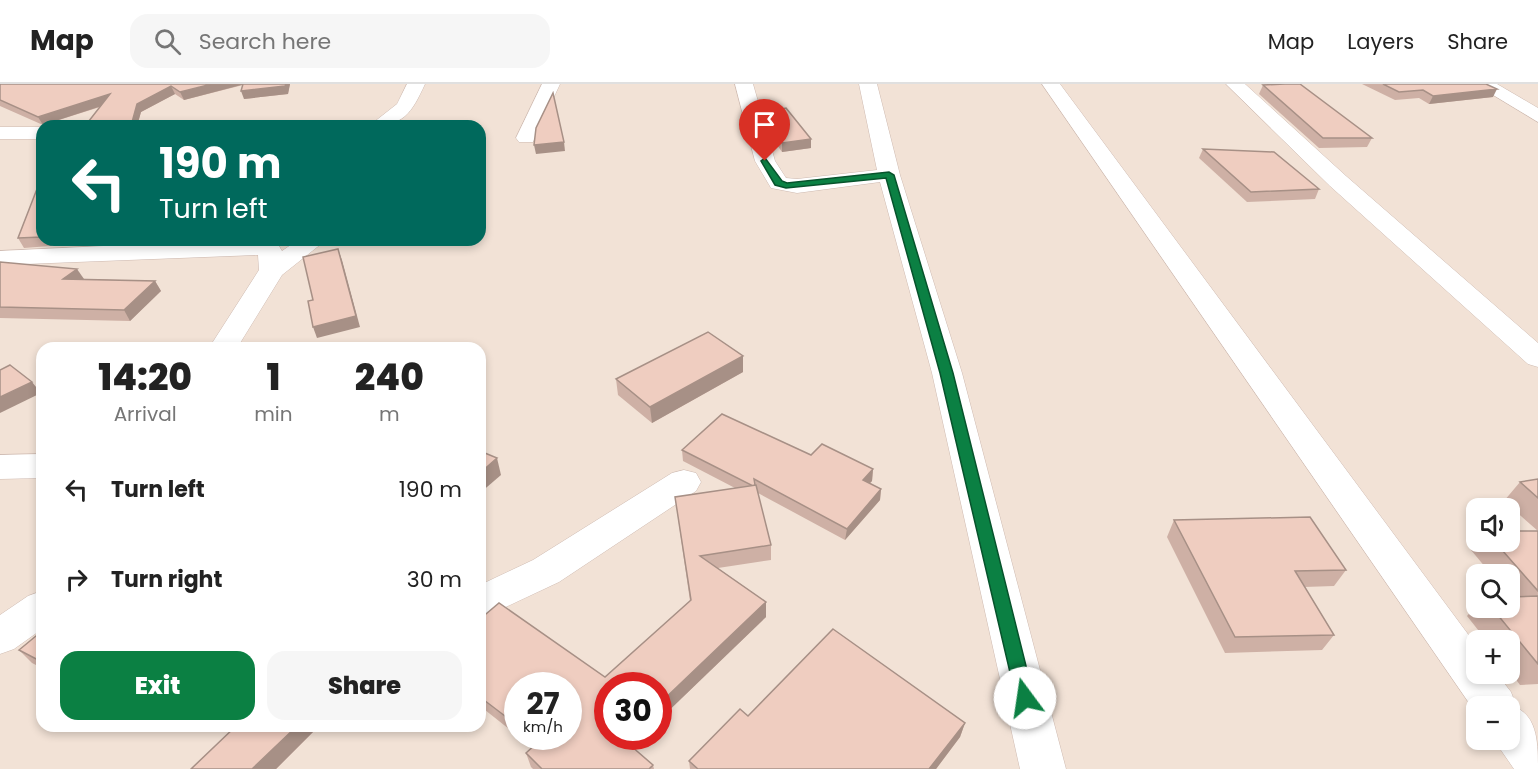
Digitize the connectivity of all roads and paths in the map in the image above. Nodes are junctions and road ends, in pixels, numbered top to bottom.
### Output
1 (416, 84) edge
2 (551, 84) edge
3 (744, 84) edge
4 (868, 84) edge
5 (1051, 84) edge
6 (1235, 84) edge
7 (1484, 84) edge
8 (1538, 116) edge
9 (388, 120) edge
10 (0, 133) edge
11 (36, 133) edge
12 (526, 138) dead end
13 (889, 175) junction
14 (306, 246) edge
15 (0, 258) edge
16 (272, 270) junction
17 (227, 342) edge
18 (1538, 358) edge
19 (36, 466) edge
20 (0, 467) edge
21 (684, 482) dead end
22 (486, 600) edge
23 (36, 611) edge
24 (0, 637) edge
25 (1489, 696) edge
26 (1520, 741) edge
27 (1538, 766) edge
28 (1043, 769) edge

1 - 9 street
2 - 12 street
3 - 13 street
4 - 13 street
5 - 25 street
6 - 18 street
7 - 8 street
10 - 11 street
13 - 28 street
14 - 16 street
15 - 16 street
16 - 17 street
19 - 20 street
21 - 22 street
23 - 24 street
26 - 27 street

